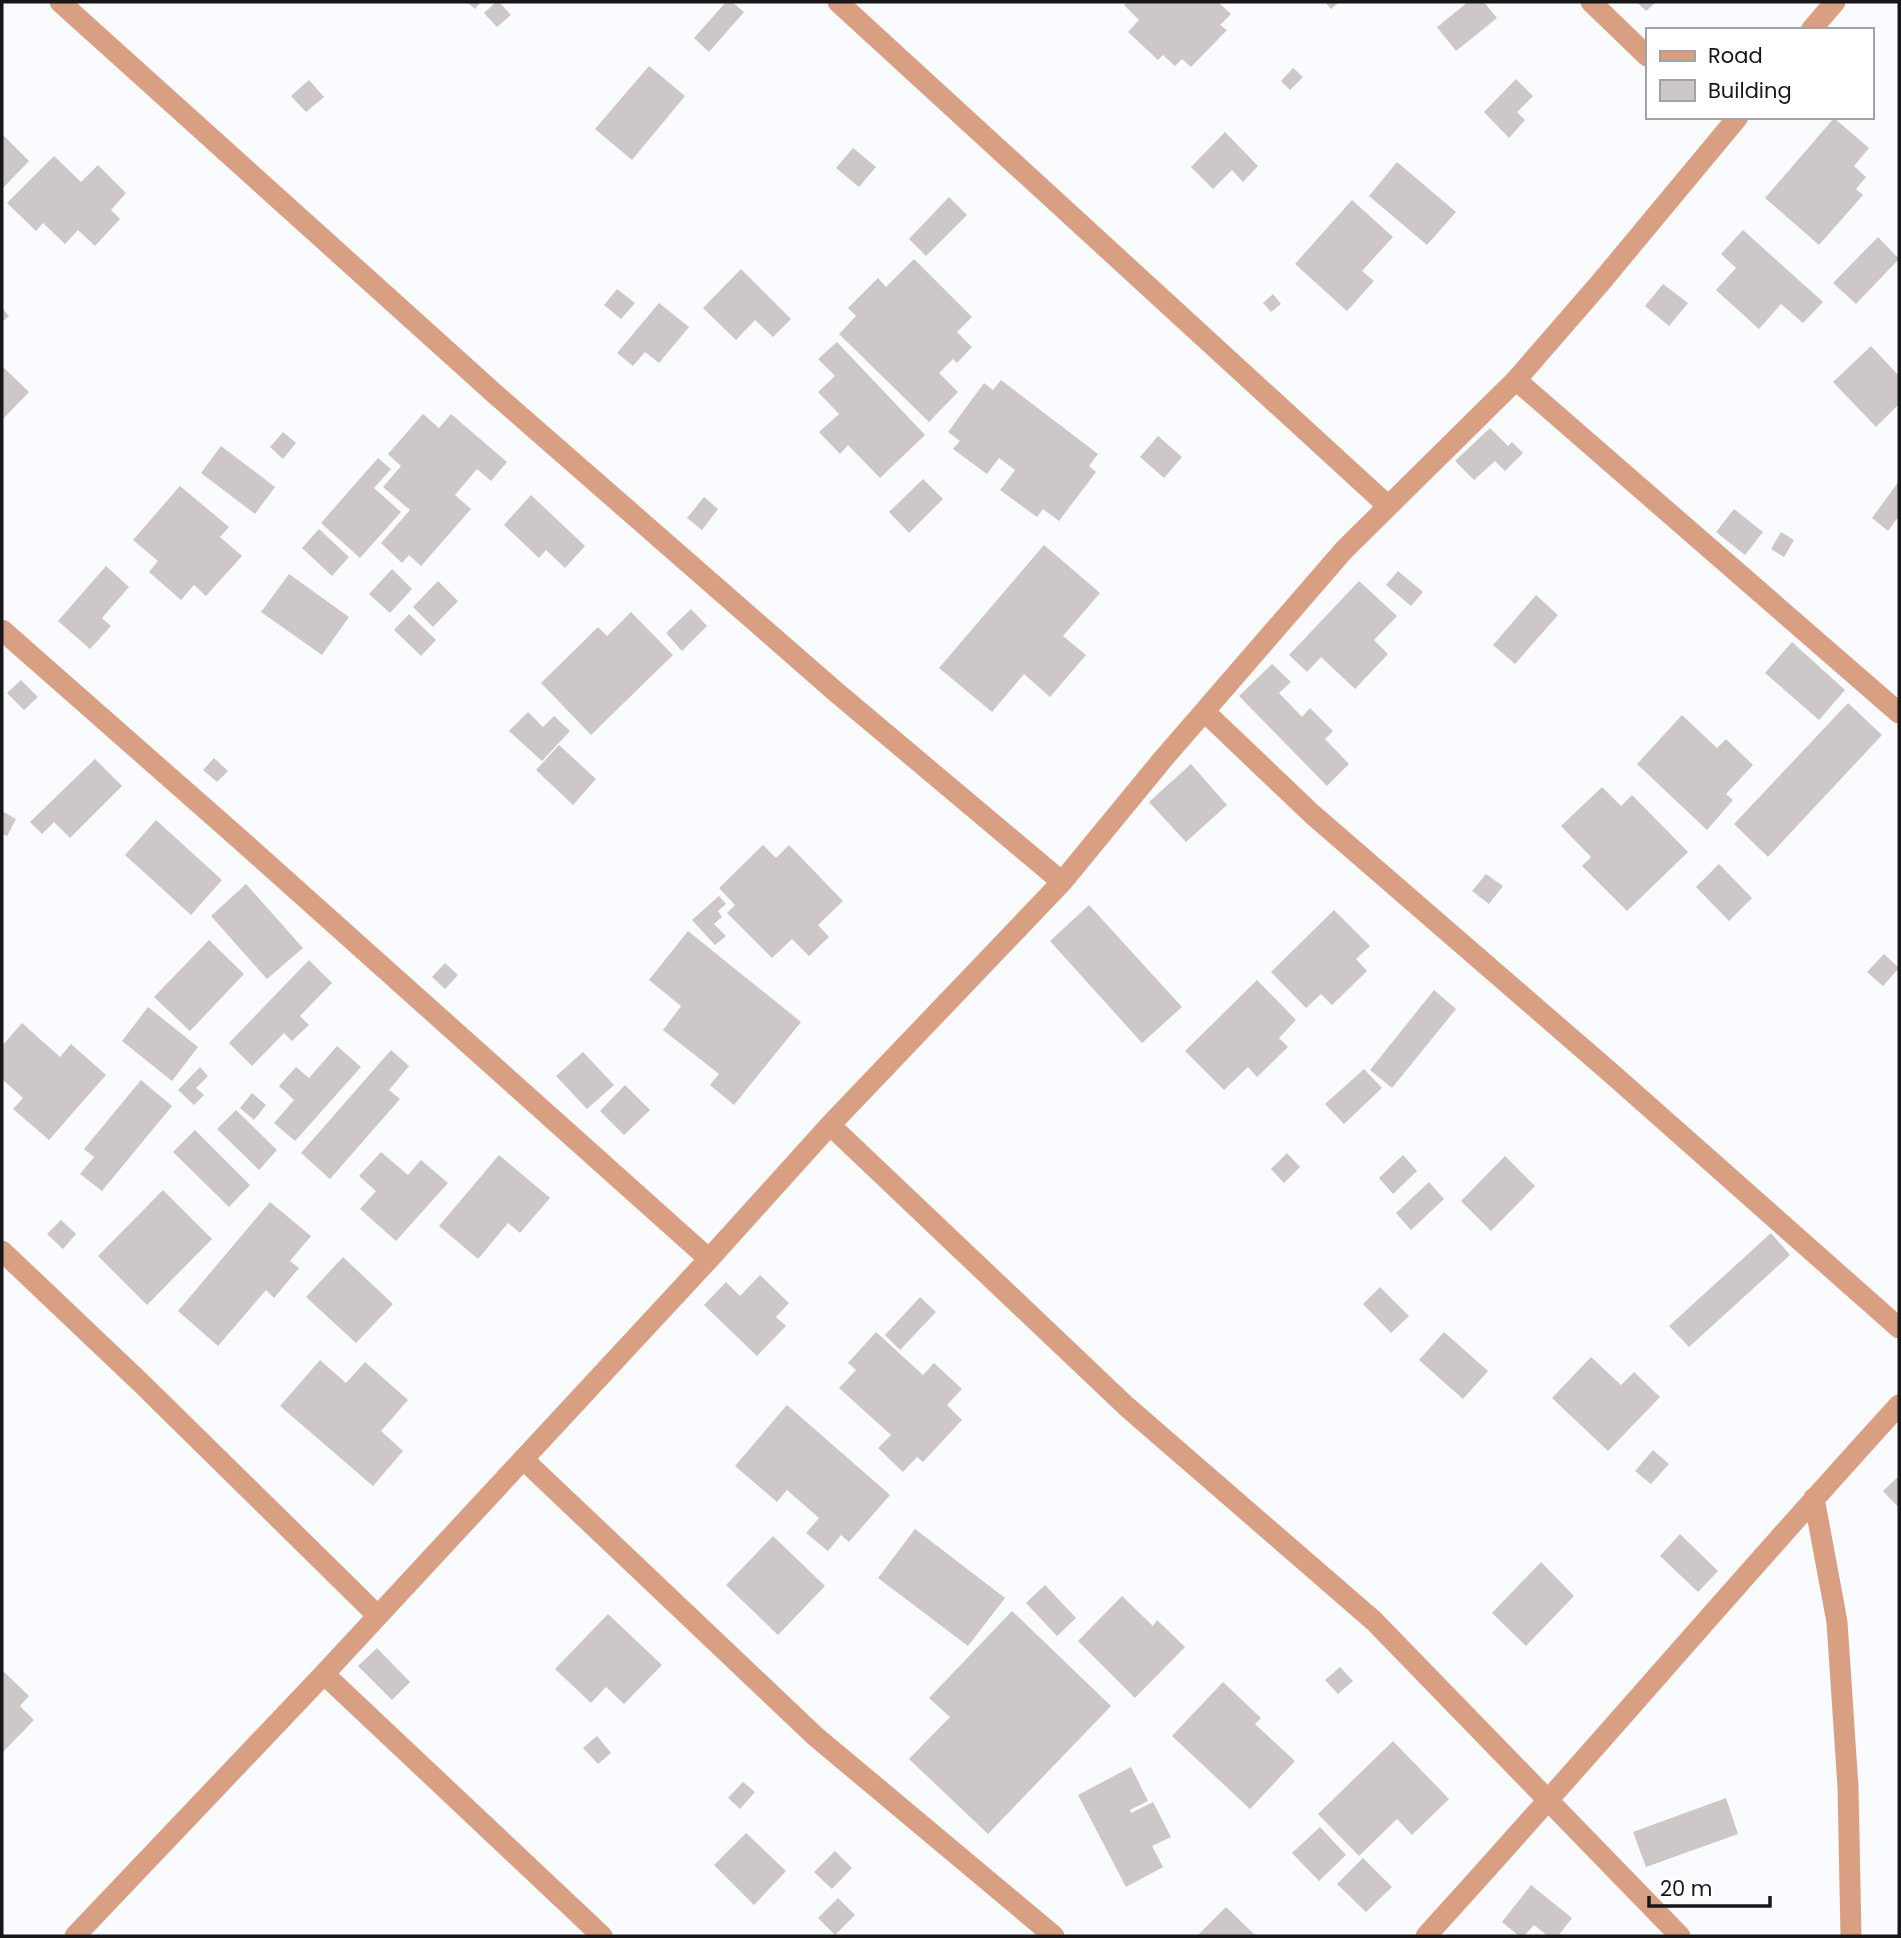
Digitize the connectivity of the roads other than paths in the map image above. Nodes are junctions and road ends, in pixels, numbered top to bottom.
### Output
1 (60, 2) edge
2 (838, 2) edge
3 (1591, 2) edge
4 (1835, 2) edge
5 (1813, 28) edge
6 (1646, 55) edge
7 (1725, 122) edge
8 (1516, 380) junction
9 (1387, 505) junction
10 (2, 630) edge
11 (1205, 712) junction
12 (1899, 713) edge
13 (1062, 882) junction
14 (830, 1125) junction
15 (2, 1251) edge
16 (709, 1259) junction
17 (1899, 1328) edge
18 (1899, 1405) edge
19 (523, 1459) junction
20 (1814, 1498) junction
21 (377, 1615) junction
22 (324, 1674) junction
23 (1549, 1802) junction
24 (75, 1936) edge
25 (602, 1936) edge
26 (1054, 1936) edge
27 (1426, 1936) edge
28 (1680, 1936) edge
29 (1850, 1936) edge

1 - 13 street
2 - 9 street
3 - 6 street
4 - 5 street
7 - 8 street
8 - 9 street
8 - 12 street
9 - 11 street
10 - 16 street
11 - 13 street
11 - 17 street
13 - 14 street
14 - 16 street
14 - 23 street
15 - 21 street
16 - 19 street
18 - 20 street
19 - 21 street
19 - 26 street
20 - 23 street
20 - 29 street
21 - 22 street
22 - 24 street
22 - 25 street
23 - 27 street
23 - 28 street

